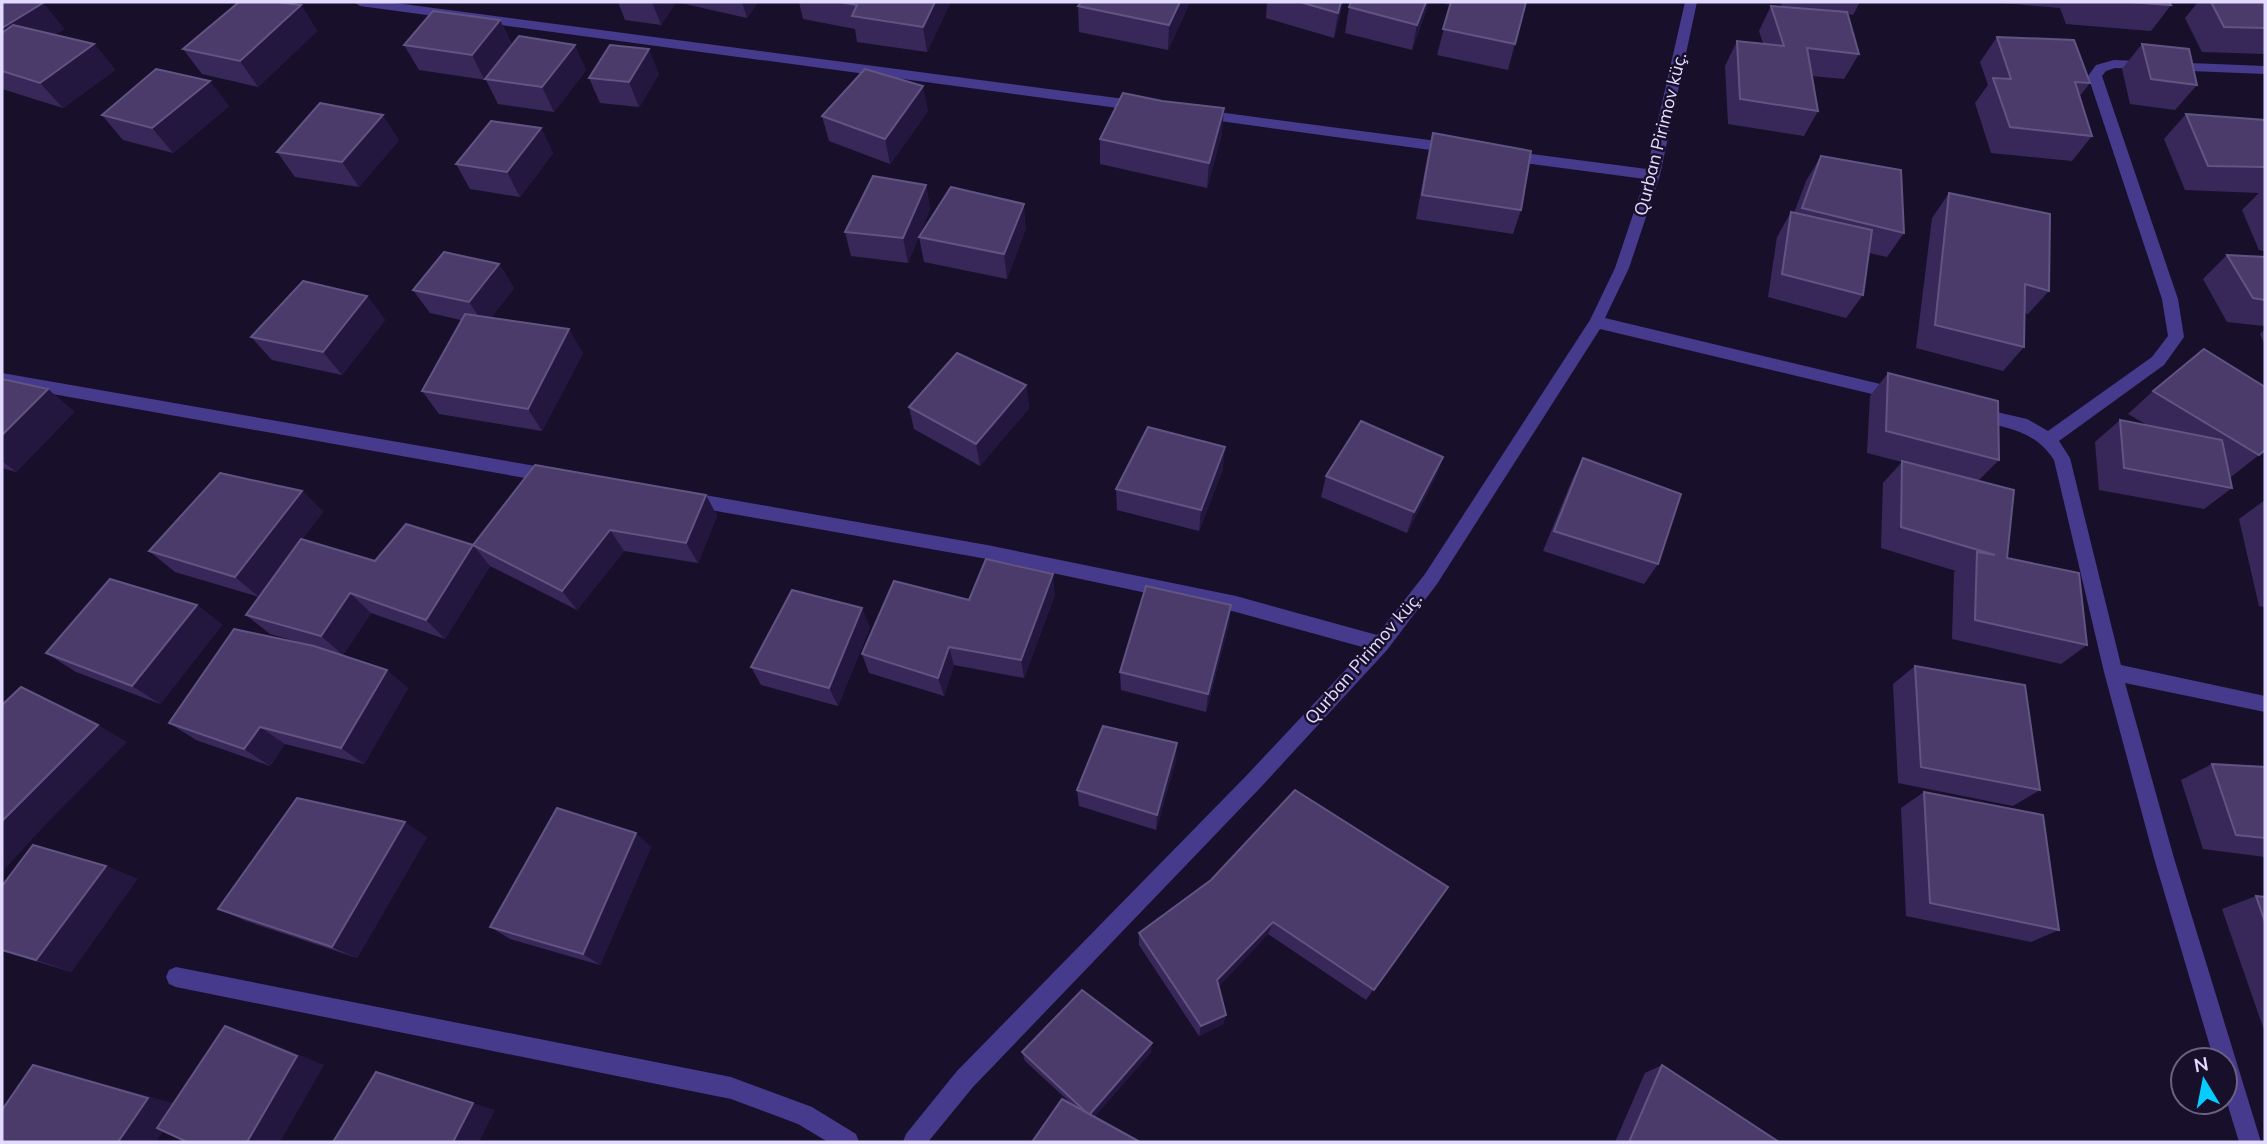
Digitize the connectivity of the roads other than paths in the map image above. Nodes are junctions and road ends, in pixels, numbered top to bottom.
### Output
1 (360, 2) edge
2 (1691, 2) edge
3 (2265, 69) edge
4 (1158, 109) edge
5 (1185, 112) edge
6 (1461, 149) edge
7 (1488, 153) edge
8 (1653, 175) junction
9 (1596, 322) junction
10 (2, 379) edge
11 (1915, 398) edge
12 (1955, 408) edge
13 (2049, 439) junction
14 (577, 480) edge
15 (672, 497) edge
16 (1381, 644) junction
17 (2113, 671) junction
18 (2265, 704) edge
19 (176, 977) dead end
20 (848, 1142) edge
21 (914, 1142) edge
22 (2250, 1142) edge

1 - 4 street
2 - 8 street, Qurban Pirimov küç.
3 - 13 street
5 - 6 street
7 - 8 street
8 - 9 street, Qurban Pirimov küç.
9 - 11 street
9 - 16 street, Qurban Pirimov küç.
10 - 14 street
12 - 13 street
13 - 17 street
15 - 16 street
16 - 21 street, Qurban Pirimov küç.
17 - 18 street
17 - 22 street
19 - 20 street

